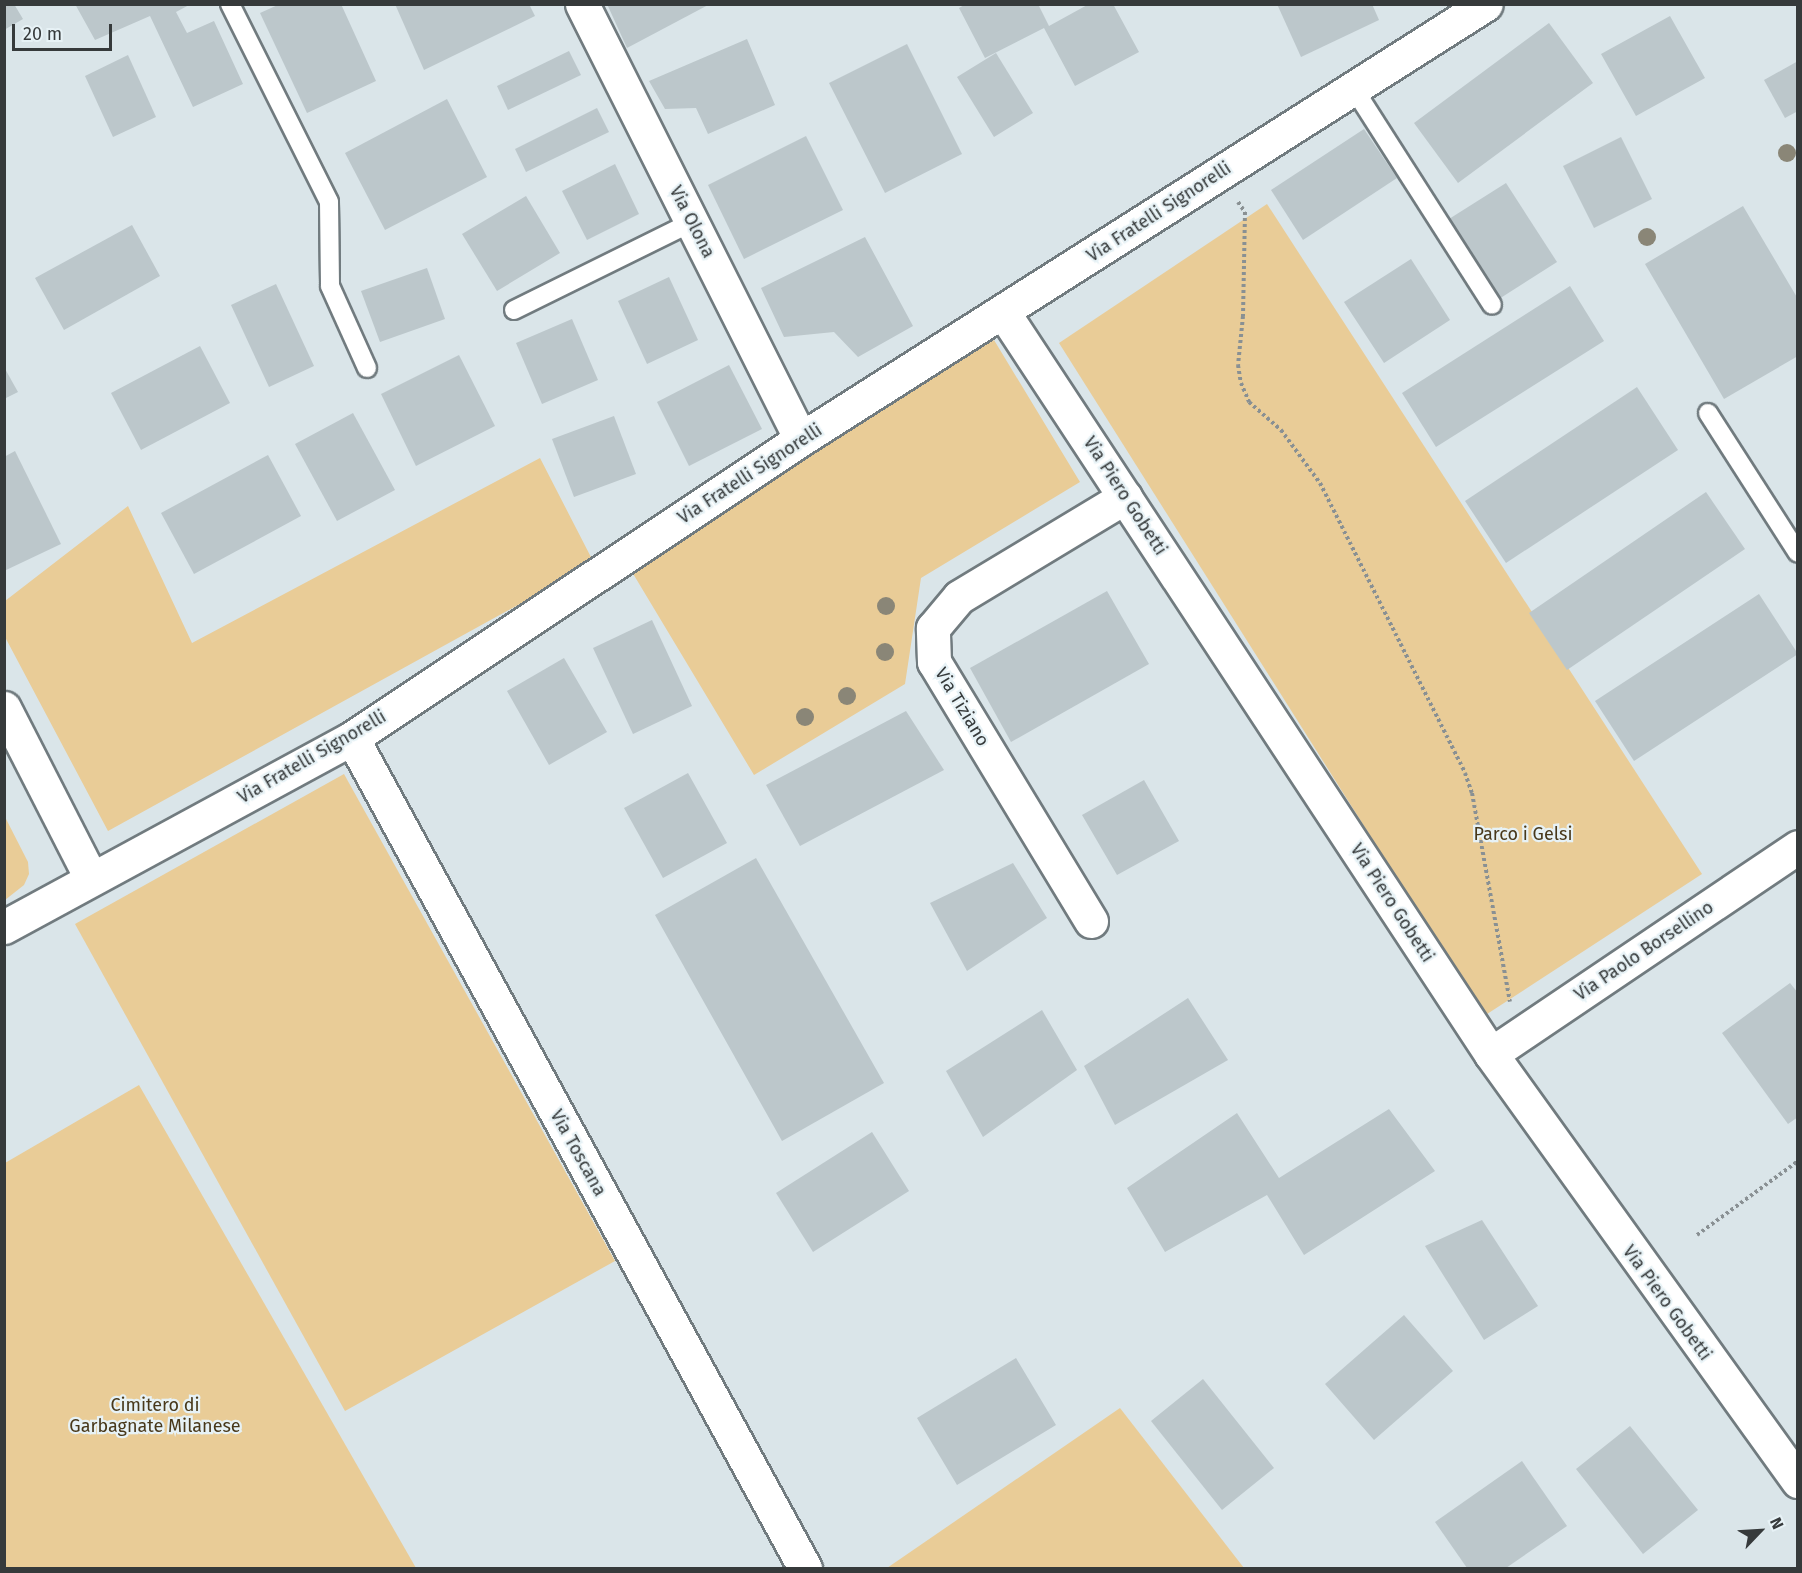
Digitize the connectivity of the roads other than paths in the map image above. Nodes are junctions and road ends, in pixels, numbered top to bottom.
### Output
1 (230, 4) edge
2 (582, 4) edge
3 (1486, 4) edge
4 (1354, 89) junction
5 (692, 222) junction
6 (1492, 306) dead end
7 (514, 310) dead end
8 (1003, 312) junction
9 (367, 368) dead end
10 (1708, 413) dead end
11 (801, 440) junction
12 (1125, 497) junction
13 (1797, 554) edge
14 (4, 708) edge
15 (352, 738) junction
16 (1797, 847) edge
17 (91, 878) junction
18 (1091, 921) dead end
19 (4, 927) edge
20 (1503, 1047) junction
21 (1797, 1481) edge
22 (805, 1569) edge

1 - 9 lane
2 - 5 street, Via Olona
3 - 4 street, Via Fratelli Signorelli
4 - 6 lane
4 - 8 street, Via Fratelli Signorelli
5 - 7 lane
5 - 11 street, Via Olona
8 - 11 street, Via Fratelli Signorelli
8 - 12 street, Via Piero Gobetti
10 - 13 lane
11 - 15 street, Via Fratelli Signorelli
12 - 18 street, Via Tiziano
12 - 20 street, Via Piero Gobetti
14 - 17 street
15 - 17 street, Via Fratelli Signorelli
15 - 22 street, Via Toscana
16 - 20 street, Via Paolo Borsellino
17 - 19 street, Via Fratelli Signorelli
20 - 21 street, Via Piero Gobetti

